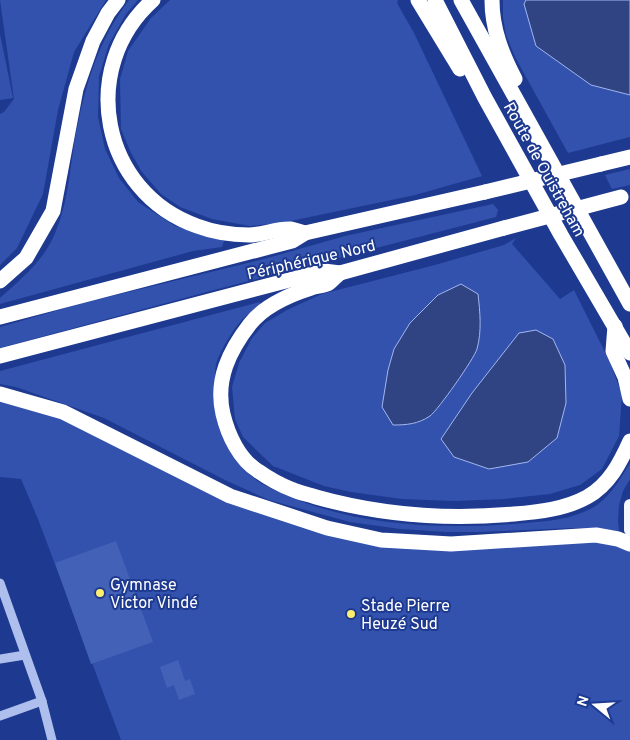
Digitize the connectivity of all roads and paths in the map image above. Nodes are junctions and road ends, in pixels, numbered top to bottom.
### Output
1 (118, 0) edge
2 (153, 0) edge
3 (418, 0) edge
4 (435, 0) edge
5 (461, 0) edge
6 (492, 0) edge
7 (484, 98) junction
8 (528, 121) junction
9 (630, 157) edge
10 (626, 196) edge
11 (305, 233) junction
12 (340, 273) junction
13 (0, 281) edge
14 (630, 304) edge
15 (0, 317) edge
16 (615, 326) junction
17 (630, 353) edge
18 (0, 356) edge
19 (0, 394) edge
20 (630, 399) edge
21 (630, 441) edge
22 (630, 505) edge
23 (630, 530) edge
24 (630, 544) edge
25 (0, 583) edge
26 (25, 655) junction
27 (0, 659) edge
28 (42, 701) junction
29 (0, 716) edge
30 (52, 740) edge

1 - 13 highway
2 - 11 highway
3 - 7 highway
4 - 7 highway, Route de Ouistreham
5 - 8 highway, Route de Ouistreham
6 - 8 highway
7 - 16 highway, Route de Ouistreham
8 - 14 highway, Route de Ouistreham
9 - 11 highway, Périphérique Nord, bridge
10 - 12 highway, Périphérique Nord, bridge
11 - 15 highway, Périphérique Nord
12 - 18 highway, Périphérique Nord
12 - 21 highway
16 - 17 highway, Route de Ouistreham
16 - 20 highway
19 - 24 highway
22 - 23 main road
25 - 26 street
26 - 27 street
26 - 28 street
28 - 29 street
28 - 30 street

